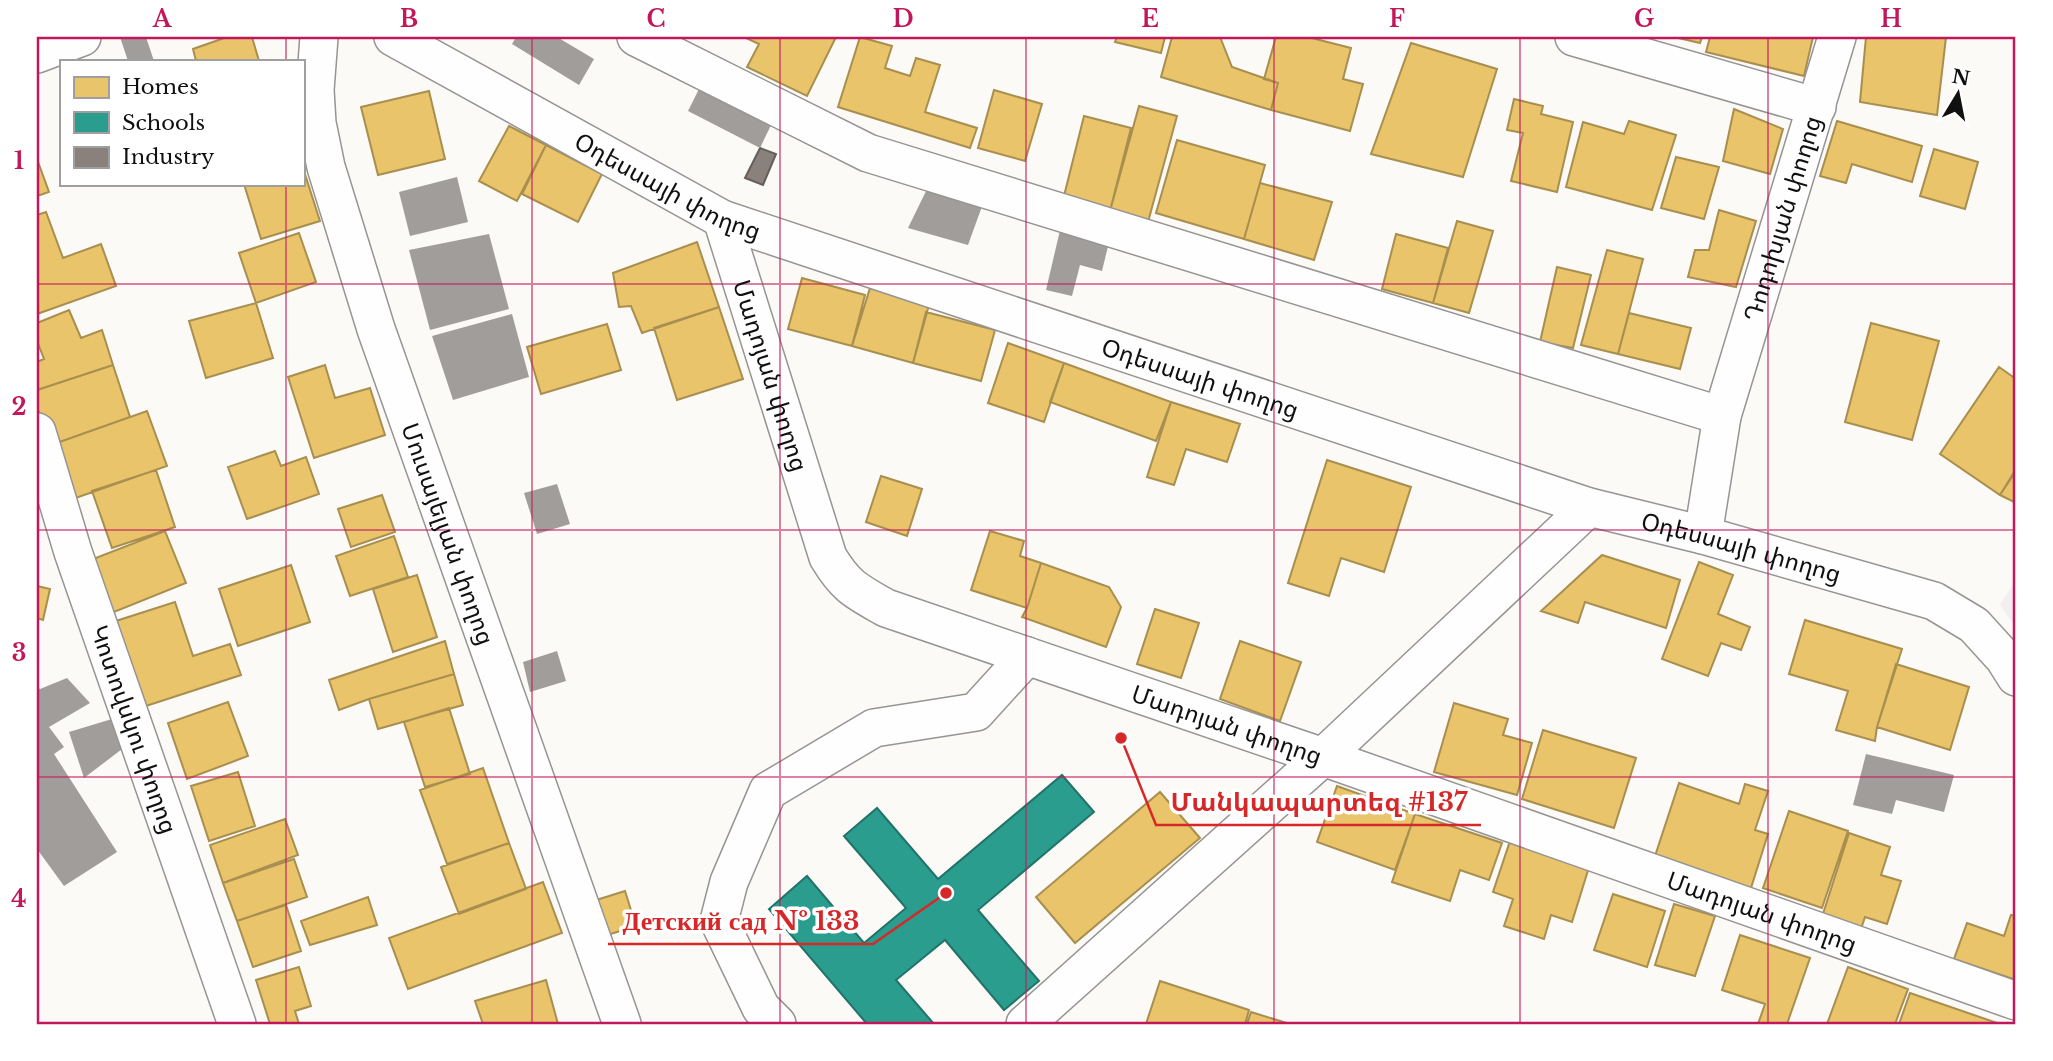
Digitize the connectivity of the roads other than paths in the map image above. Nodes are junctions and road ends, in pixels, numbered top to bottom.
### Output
1 (82, 37) edge
2 (319, 37) edge
3 (393, 37) edge
4 (636, 37) edge
5 (1574, 37) edge
6 (1837, 37) edge
7 (37, 54) edge
8 (1817, 107) junction
9 (723, 219) junction
10 (1722, 416) junction
11 (37, 432) edge
12 (1589, 507) junction
13 (1703, 535) junction
14 (1027, 656) junction
15 (2016, 677) edge
16 (1323, 757) junction
17 (2016, 1001) edge
18 (237, 1024) edge
19 (622, 1024) edge
20 (777, 1024) edge
21 (1025, 1024) edge

1 - 7 street
2 - 19 street, Մուսայելյան փողոց
3 - 9 street, Օդեսսայի փողոց
4 - 10 street
5 - 8 street, Դոդոխյան փողոց
6 - 8 street
8 - 10 street, Դոդոխյան փողոց
9 - 12 street, Օդեսսայի փողոց
9 - 14 street, Մադոյան փողոց
10 - 13 street, Դոդոխյան փողոց
11 - 18 street, Կոտովսկու փողոց
12 - 13 street, Օդեսսայի փողոց
12 - 16 street
13 - 15 street, Օդեսսայի փողոց
14 - 16 street, Մադոյան փողոց
14 - 20 street
16 - 17 street, Մադոյան փողոց
16 - 21 street

